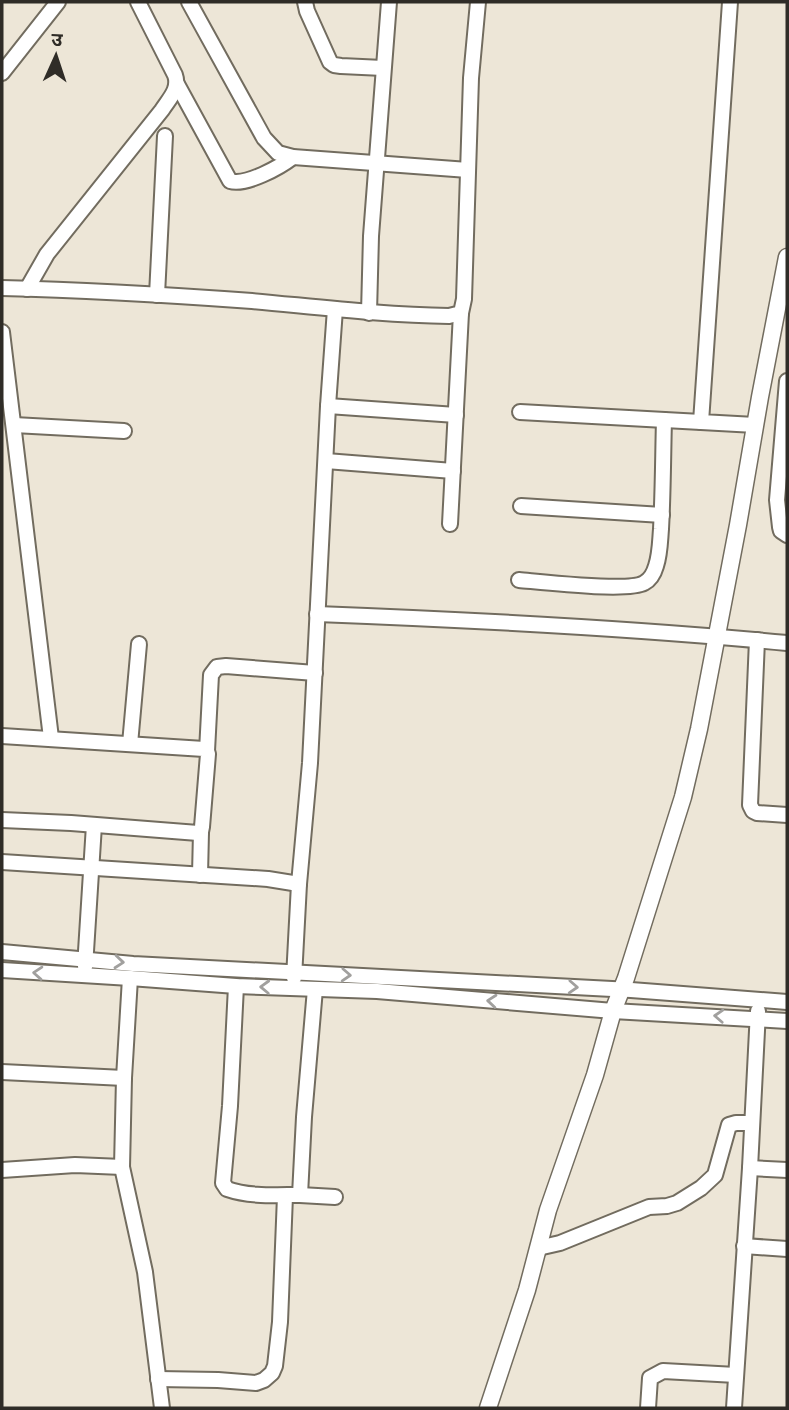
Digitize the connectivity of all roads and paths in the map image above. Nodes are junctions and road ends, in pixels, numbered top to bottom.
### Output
1 (58, 2) edge
2 (138, 2) edge
3 (190, 2) edge
4 (305, 2) edge
5 (388, 2) edge
6 (478, 2) edge
7 (730, 2) edge
8 (383, 68) junction
9 (2, 71) edge
10 (177, 83) junction
11 (165, 136) dead end
12 (293, 157) junction
13 (377, 164) junction
14 (468, 170) junction
15 (787, 257) edge
16 (2, 288) edge
17 (27, 289) junction
18 (157, 295) junction
19 (335, 309) junction
20 (369, 313) junction
21 (461, 313) junction
22 (2, 332) edge
23 (764, 377) junction
24 (787, 380) edge
25 (328, 406) junction
26 (520, 412) dead end
27 (456, 415) junction
28 (664, 420) junction
29 (701, 422) junction
30 (14, 425) junction
31 (755, 425) junction
32 (124, 431) dead end
33 (326, 461) junction
34 (453, 471) junction
35 (522, 506) dead end
36 (662, 514) junction
37 (450, 524) dead end
38 (787, 535) edge
39 (519, 580) dead end
40 (317, 614) junction
41 (717, 637) junction
42 (757, 640) junction
43 (787, 643) edge
44 (139, 644) dead end
45 (315, 673) junction
46 (2, 736) edge
47 (51, 738) junction
48 (130, 744) junction
49 (207, 751) junction
50 (787, 815) edge
51 (2, 820) edge
52 (94, 825) junction
53 (201, 832) junction
54 (2, 862) edge
55 (91, 868) junction
56 (200, 875) junction
57 (299, 884) junction
58 (2, 952) edge
59 (86, 959) junction
60 (2, 970) edge
61 (294, 972) junction
62 (85, 975) junction
63 (130, 978) junction
64 (236, 986) junction
65 (293, 988) junction
66 (315, 989) junction
67 (620, 990) junction
68 (759, 999) junction
69 (787, 1002) edge
70 (613, 1011) junction
71 (757, 1018) junction
72 (787, 1021) edge
73 (2, 1072) edge
74 (124, 1078) junction
75 (752, 1123) junction
76 (122, 1167) junction
77 (750, 1168) junction
78 (2, 1170) edge
79 (787, 1171) edge
80 (300, 1195) junction
81 (285, 1196) junction
82 (335, 1197) dead end
83 (744, 1246) junction
84 (538, 1248) junction
85 (787, 1249) edge
86 (736, 1375) junction
87 (158, 1379) junction
88 (162, 1408) edge
89 (488, 1408) edge
90 (649, 1408) edge
91 (734, 1408) edge

1 - 9 street
2 - 10 street
3 - 12 street
4 - 8 street
5 - 8 street
6 - 14 street
7 - 29 street
8 - 13 street
10 - 12 street
10 - 17 street
11 - 18 street
12 - 13 street
13 - 14 street
13 - 20 street
14 - 21 street
15 - 23 street
16 - 17 street
17 - 18 street
18 - 19 street
19 - 20 street
19 - 25 street
20 - 21 street
21 - 27 street
22 - 30 street
23 - 24 street
23 - 31 street
24 - 38 street
25 - 27 street
25 - 33 street
26 - 28 street
27 - 34 street
28 - 29 street
28 - 36 street
29 - 31 street
30 - 32 street
30 - 47 street
31 - 41 street
33 - 34 street
33 - 40 street
34 - 37 street
35 - 36 street
36 - 39 street
40 - 41 street
40 - 45 street
41 - 42 street
41 - 67 street
42 - 43 street
42 - 50 street
44 - 48 street
45 - 49 street
45 - 57 street
46 - 47 street
47 - 48 street
48 - 49 street
49 - 53 street
51 - 52 street
52 - 53 street
52 - 55 street
53 - 56 street
54 - 55 street
55 - 56 street
55 - 59 street
56 - 57 street
57 - 61 street
58 - 59 street
59 -> 61 street
59 - 62 street
62 -> 60 street
61 - 65 street
61 -> 67 street
62 - 63 street
63 - 64 street
63 - 74 street
65 -> 64 street
64 - 81 street
65 - 66 street
70 -> 66 street
66 - 80 street
67 - 68 street
67 - 70 street
68 - 69 street
68 - 71 street
71 -> 70 street
70 - 84 street
71 - 72 street
71 - 75 street
73 - 74 street
74 - 76 street
75 - 77 street
75 - 84 street
76 - 78 street
76 - 87 street
77 - 79 street
77 - 83 street
80 - 81 street
80 - 82 street
81 - 87 street
83 - 85 street
83 - 86 street
84 - 89 street
86 - 90 street
86 - 91 street
87 - 88 street

